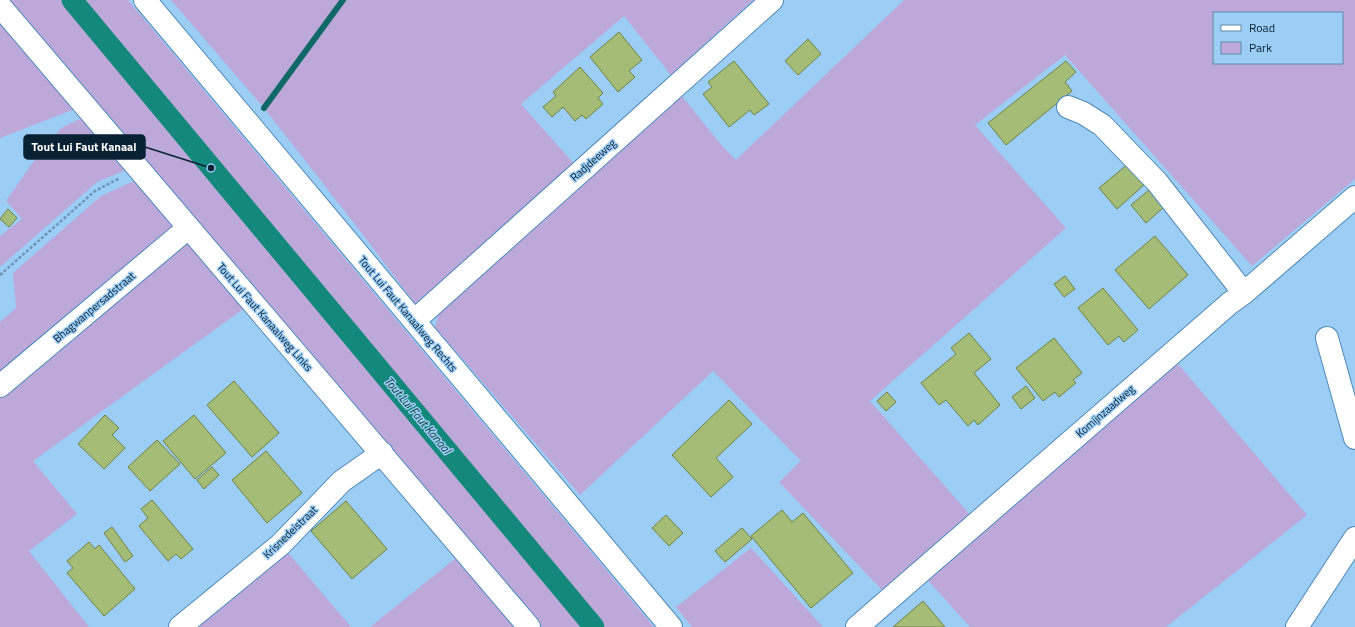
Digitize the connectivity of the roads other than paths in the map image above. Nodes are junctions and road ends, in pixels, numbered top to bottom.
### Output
1 (145, 0) edge
2 (772, 0) edge
3 (0, 6) edge
4 (1068, 107) dead end
5 (1355, 197) edge
6 (188, 228) junction
7 (1244, 293) junction
8 (414, 321) junction
9 (1327, 338) dead end
10 (0, 386) edge
11 (1355, 438) edge
12 (382, 453) junction
13 (1355, 538) edge
14 (180, 627) edge
15 (530, 627) edge
16 (671, 627) edge
17 (856, 627) edge
18 (1297, 627) edge

1 - 8 street, Tout Lui Faut Kanaalweg Rechts
2 - 8 street, Radjdeeweg
3 - 6 street, Tout Lui Faut Kanaalweg Links
4 - 7 street
5 - 7 street, Komijnzaadweg
6 - 10 street, Bhagwanpersadstraat
6 - 12 street, Tout Lui Faut Kanaalweg Links
7 - 17 street, Komijnzaadweg
8 - 16 street, Tout Lui Faut Kanaalweg Rechts
9 - 11 street
12 - 14 street, Krisnedeistraat
12 - 15 street, Tout Lui Faut Kanaalweg Links
13 - 18 street

